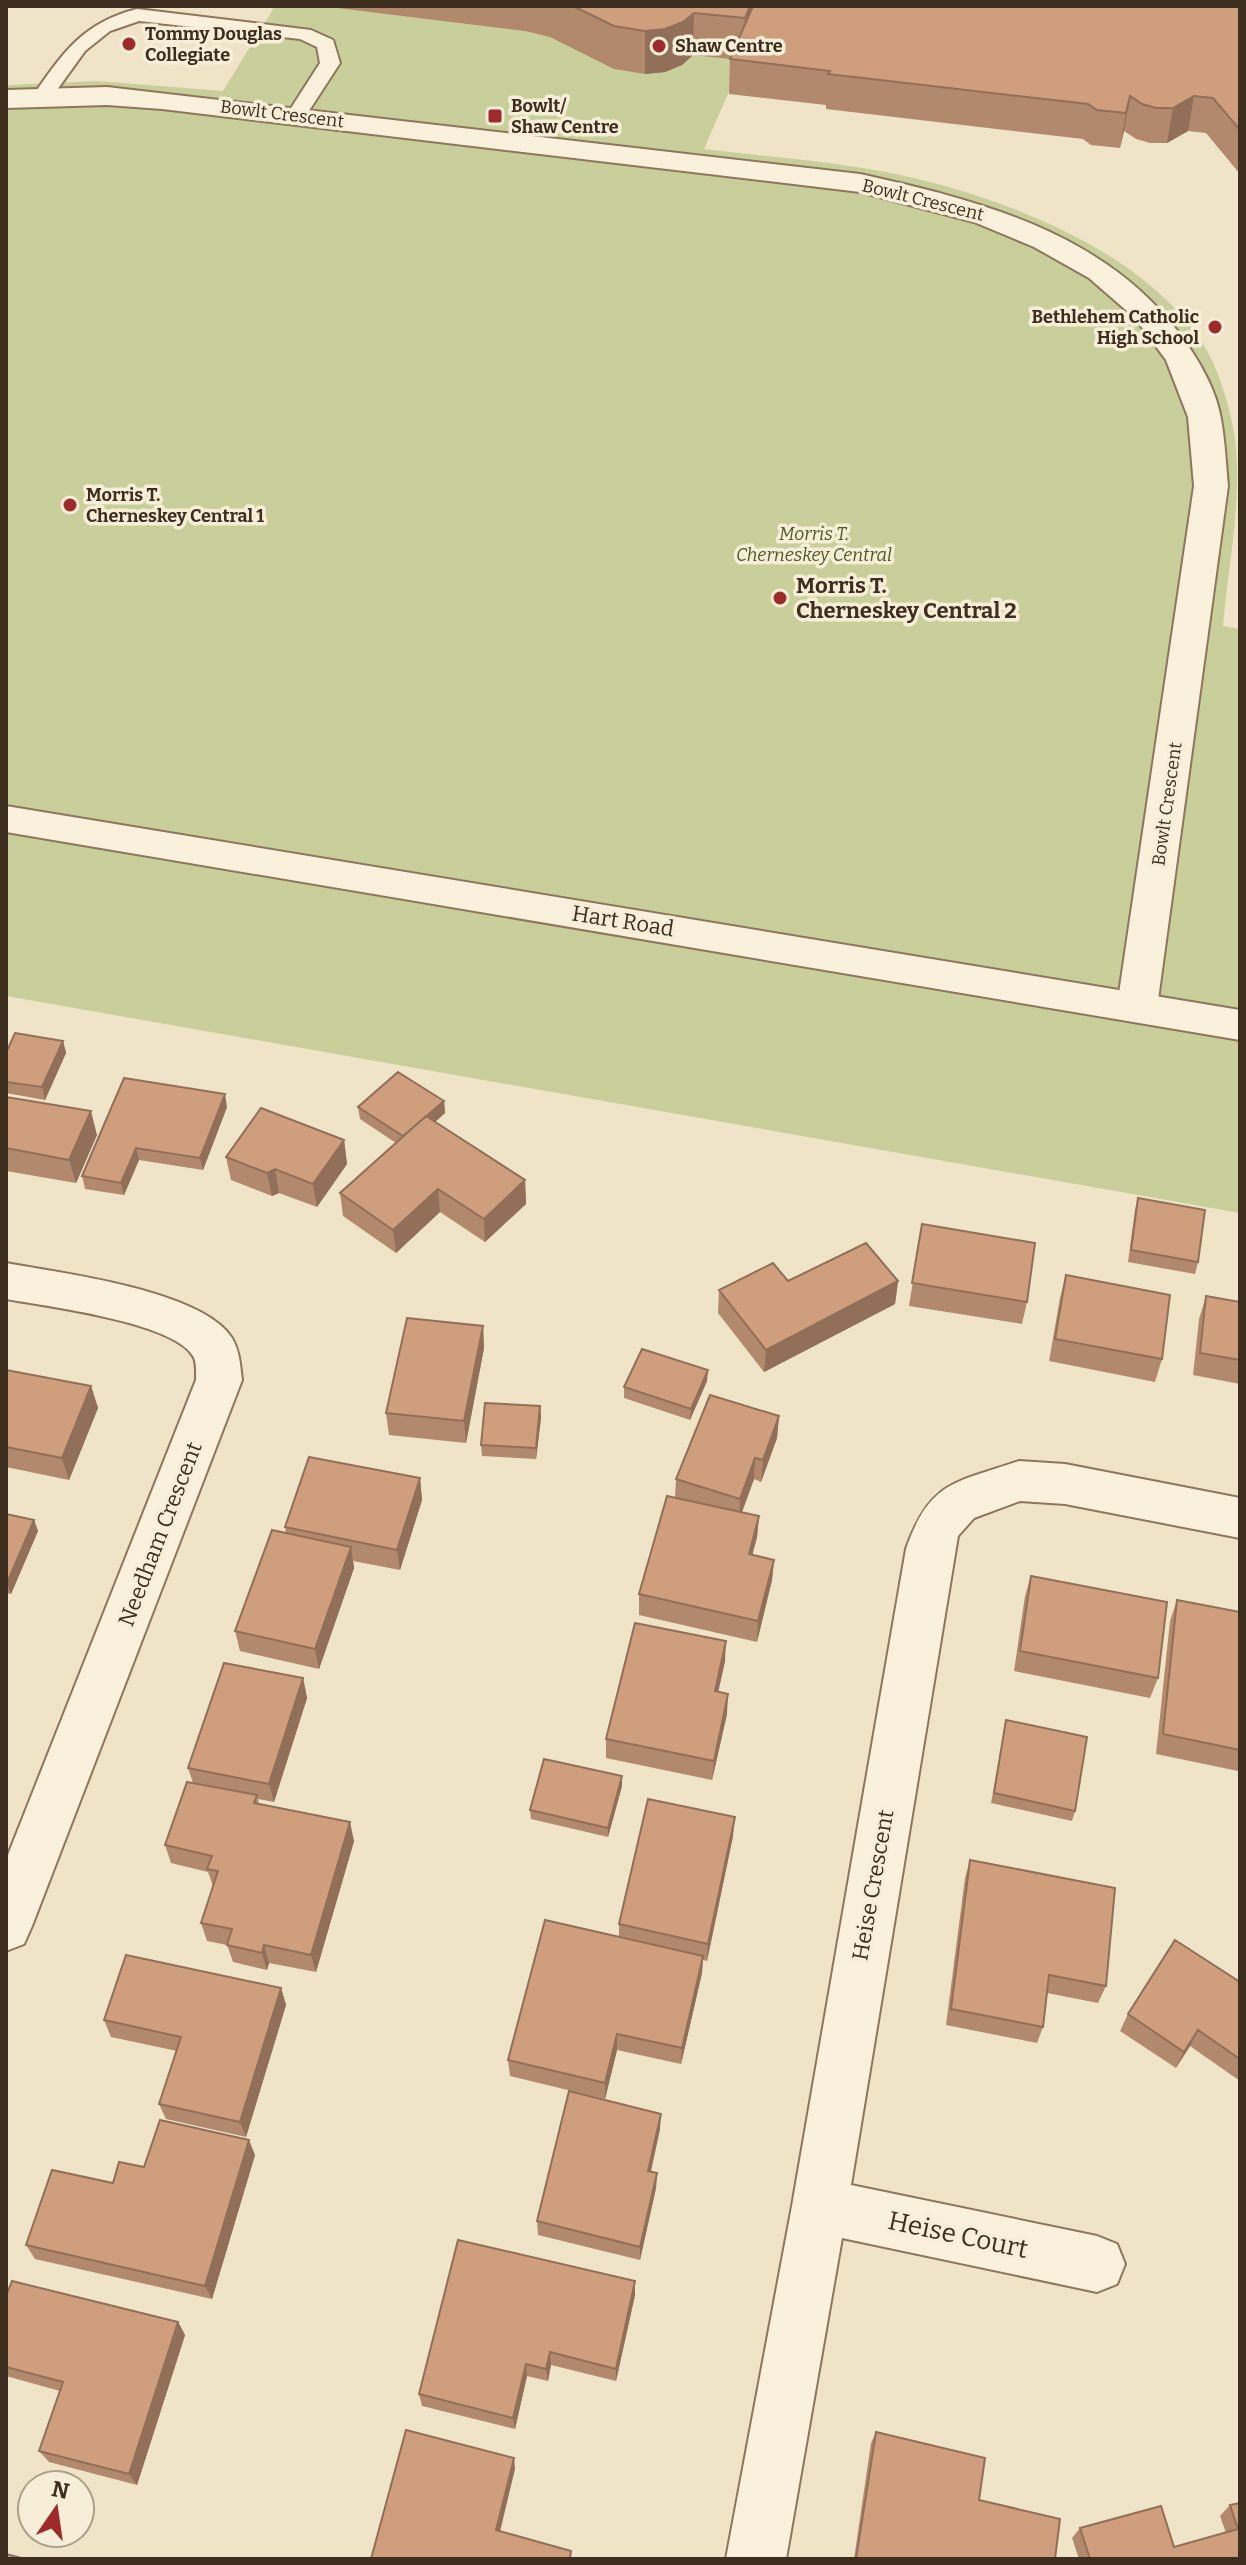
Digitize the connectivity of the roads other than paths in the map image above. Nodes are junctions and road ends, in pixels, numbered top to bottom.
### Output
1 (42, 97) junction
2 (6, 99) edge
3 (296, 116) junction
4 (6, 819) edge
5 (1137, 1007) junction
6 (1240, 1025) edge
7 (6, 1281) edge
8 (1240, 1518) edge
9 (6, 1926) edge
10 (820, 2206) junction
11 (1097, 2264) dead end
12 (756, 2559) edge

1 - 2 street, Bowlt Crescent
1 - 3 street, Bowlt Crescent
1 - 3 lane
3 - 5 street, Bowlt Crescent
4 - 5 street, Hart Road
5 - 6 street, Hart Road
7 - 9 street, Needham Crescent
8 - 10 street, Heise Crescent
10 - 11 street, Heise Court
10 - 12 street, Heise Crescent

